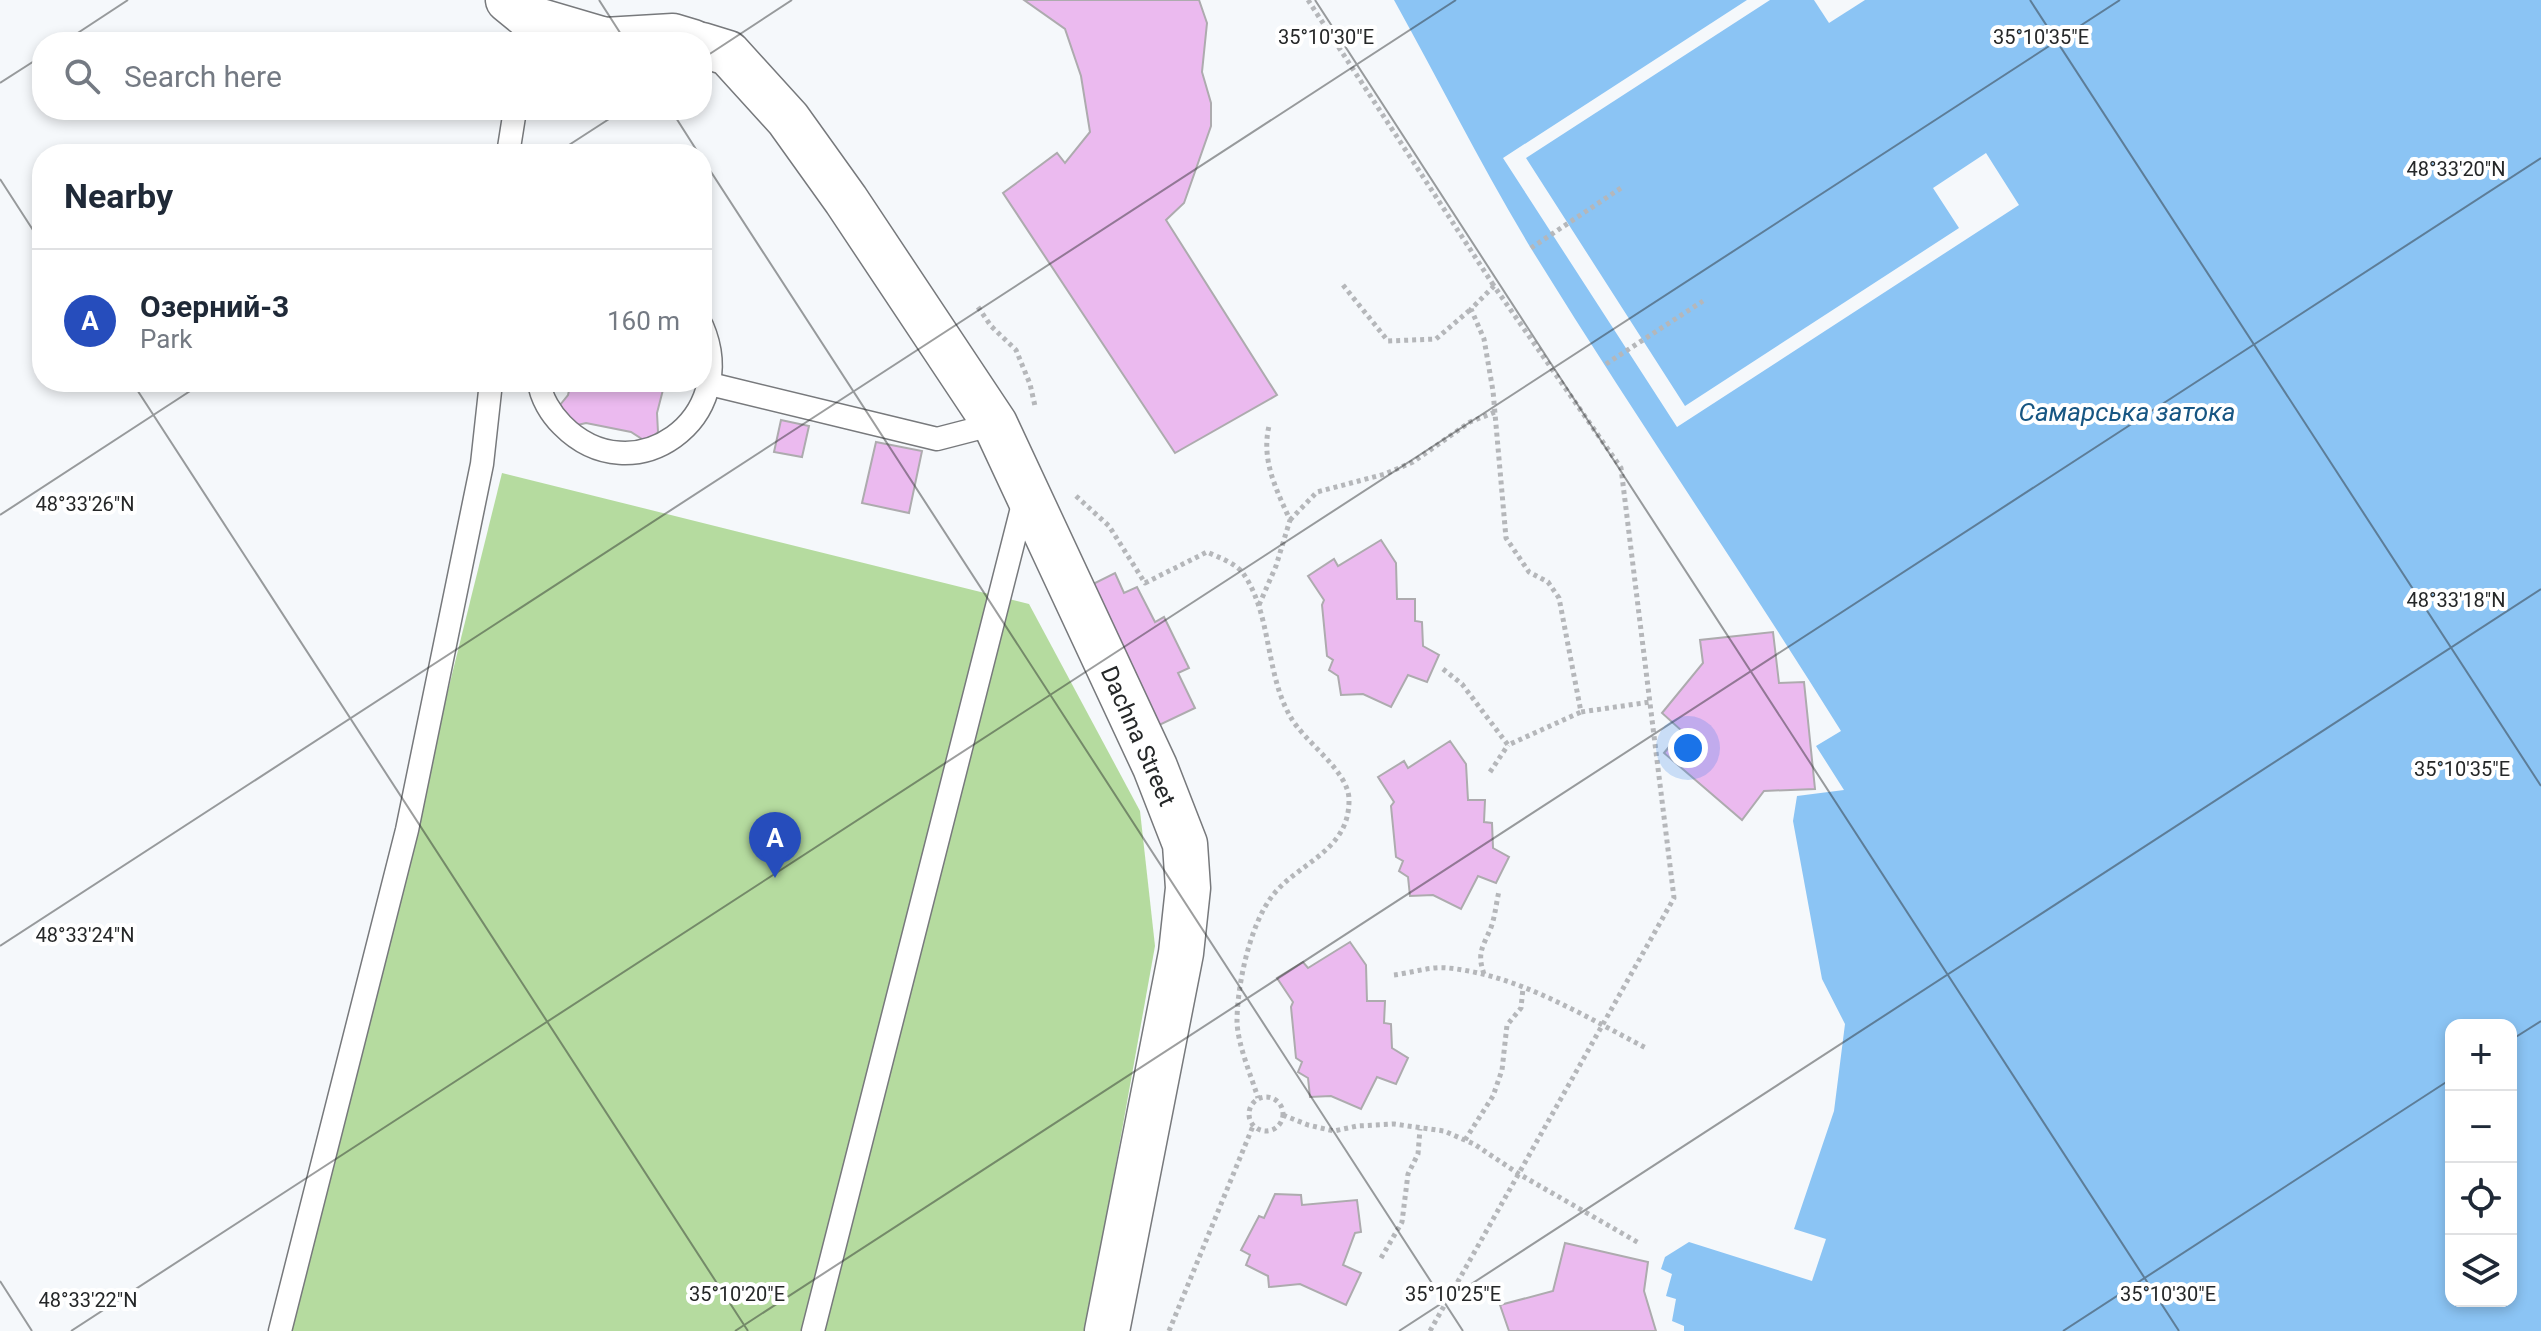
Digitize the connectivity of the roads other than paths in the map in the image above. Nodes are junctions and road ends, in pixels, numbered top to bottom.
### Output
1 (522, 20) edge
2 (572, 32) edge
3 (712, 48) edge
4 (513, 120) edge
5 (510, 144) edge
6 (712, 384) edge
7 (490, 392) edge
8 (541, 392) edge
9 (707, 392) edge
10 (995, 424) junction
11 (1026, 494) junction
12 (280, 1331) edge
13 (813, 1331) edge
14 (1107, 1331) edge

1 - 2 street
3 - 10 street, Dachna Street
4 - 5 lane
6 - 10 lane
7 - 12 lane
8 - 9 lane
10 - 11 street, Dachna Street
11 - 13 lane
11 - 14 street, Dachna Street

